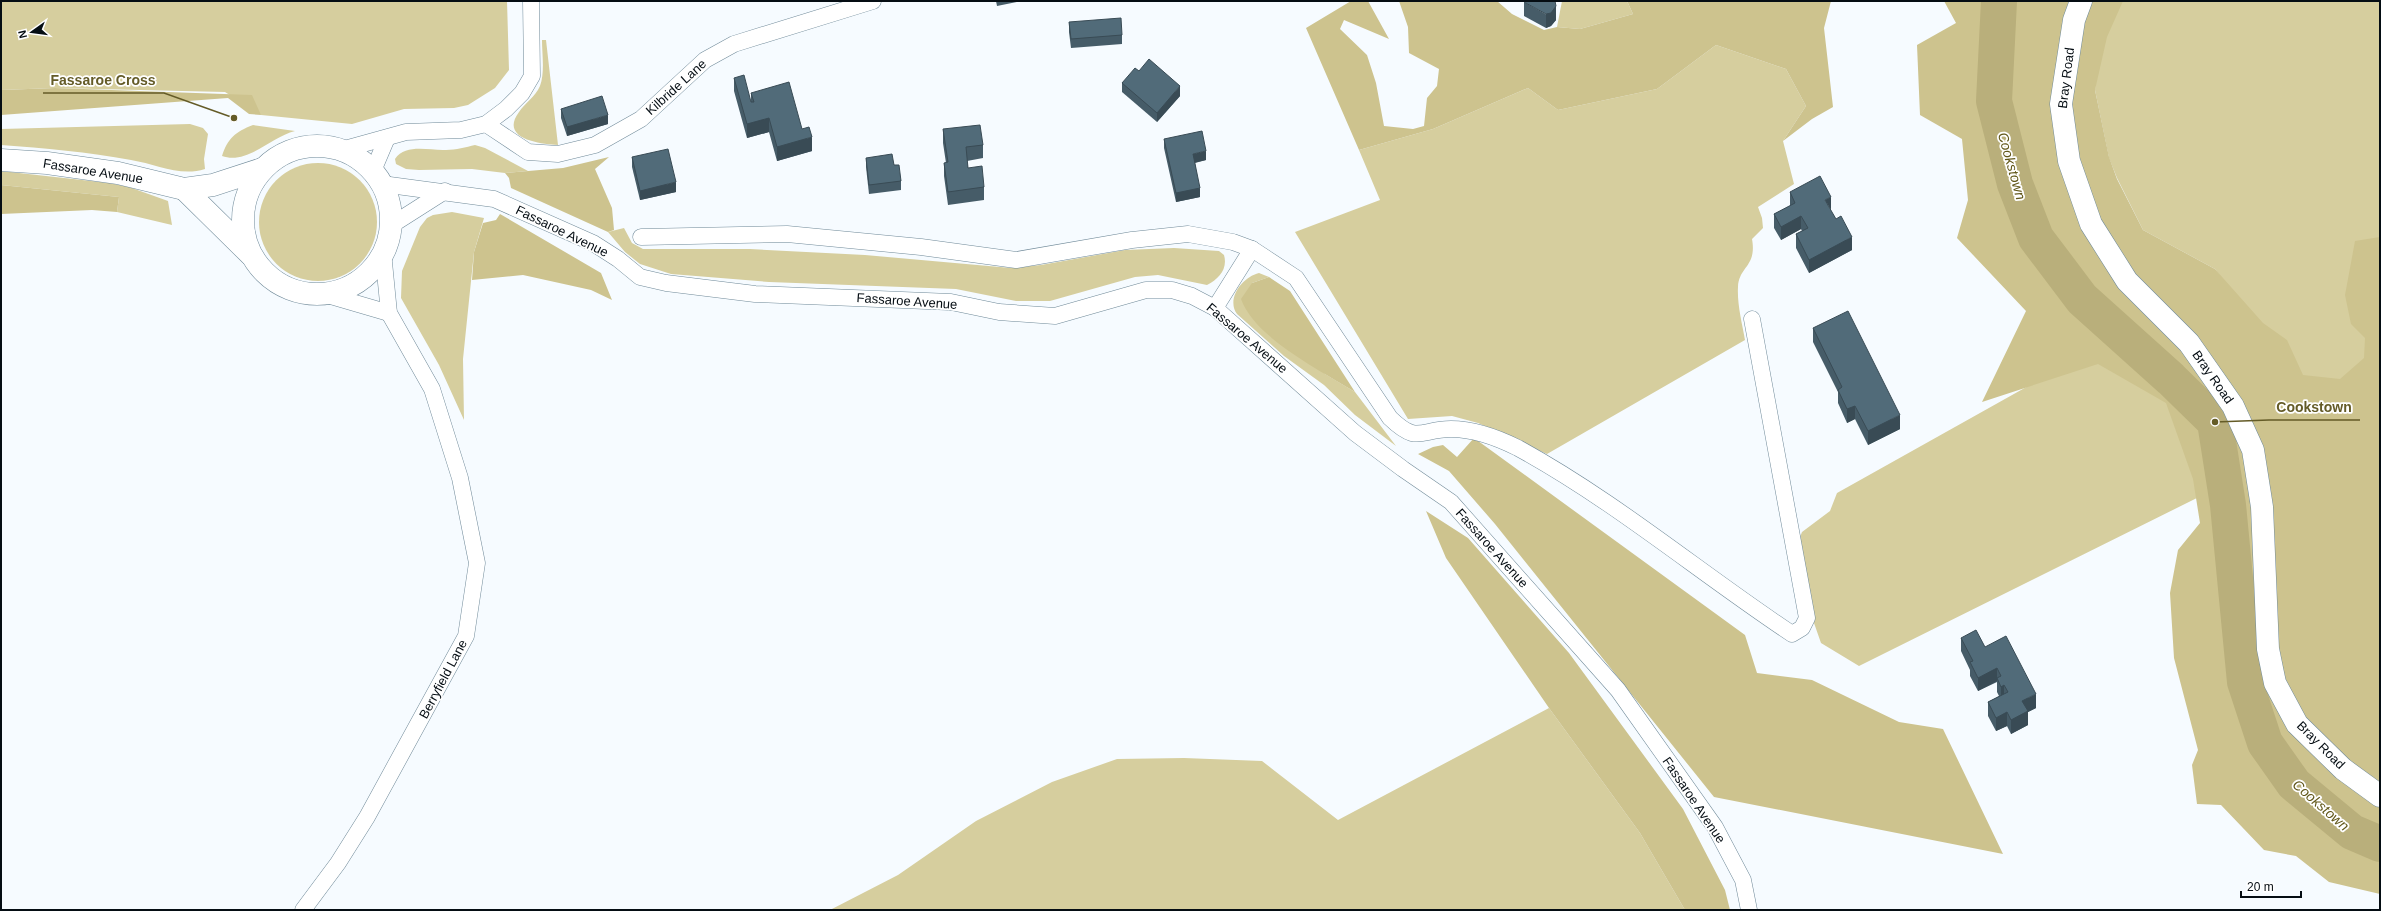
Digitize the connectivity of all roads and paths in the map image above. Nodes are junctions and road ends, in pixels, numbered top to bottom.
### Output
1 (531, 1) edge
2 (872, 1) edge
3 (2082, 1) edge
4 (486, 124) junction
5 (387, 138) junction
6 (341, 150) junction
7 (1, 160) edge
8 (262, 169) junction
9 (377, 178) junction
10 (184, 189) junction
11 (445, 191) junction
12 (390, 226) junction
13 (641, 238) dead end
14 (1252, 249) junction
15 (383, 252) junction
16 (253, 258) junction
17 (324, 294) junction
18 (1215, 308) junction
19 (389, 313) junction
20 (1752, 319) dead end
21 (2380, 796) edge
22 (303, 910) edge
23 (1749, 910) edge

1 - 4 street
2 - 4 street, Kilbride Lane
3 - 21 main road, Bray Road
4 - 5 street
5 - 6 street
5 - 9 street
6 - 8 main road
6 - 9 main road
7 - 10 main road, Fassaroe Avenue
8 - 10 main road
8 - 16 main road
9 - 11 street, Fassaroe Avenue
9 - 12 main road
10 - 16 main road
11 - 12 street
11 - 18 street, Fassaroe Avenue
12 - 15 main road
13 - 14 street
14 - 18 street
14 - 20 street
15 - 17 main road
15 - 19 street, Berryfield Lane
16 - 17 main road
17 - 19 street
18 - 23 street, Fassaroe Avenue
19 - 22 street, Berryfield Lane

